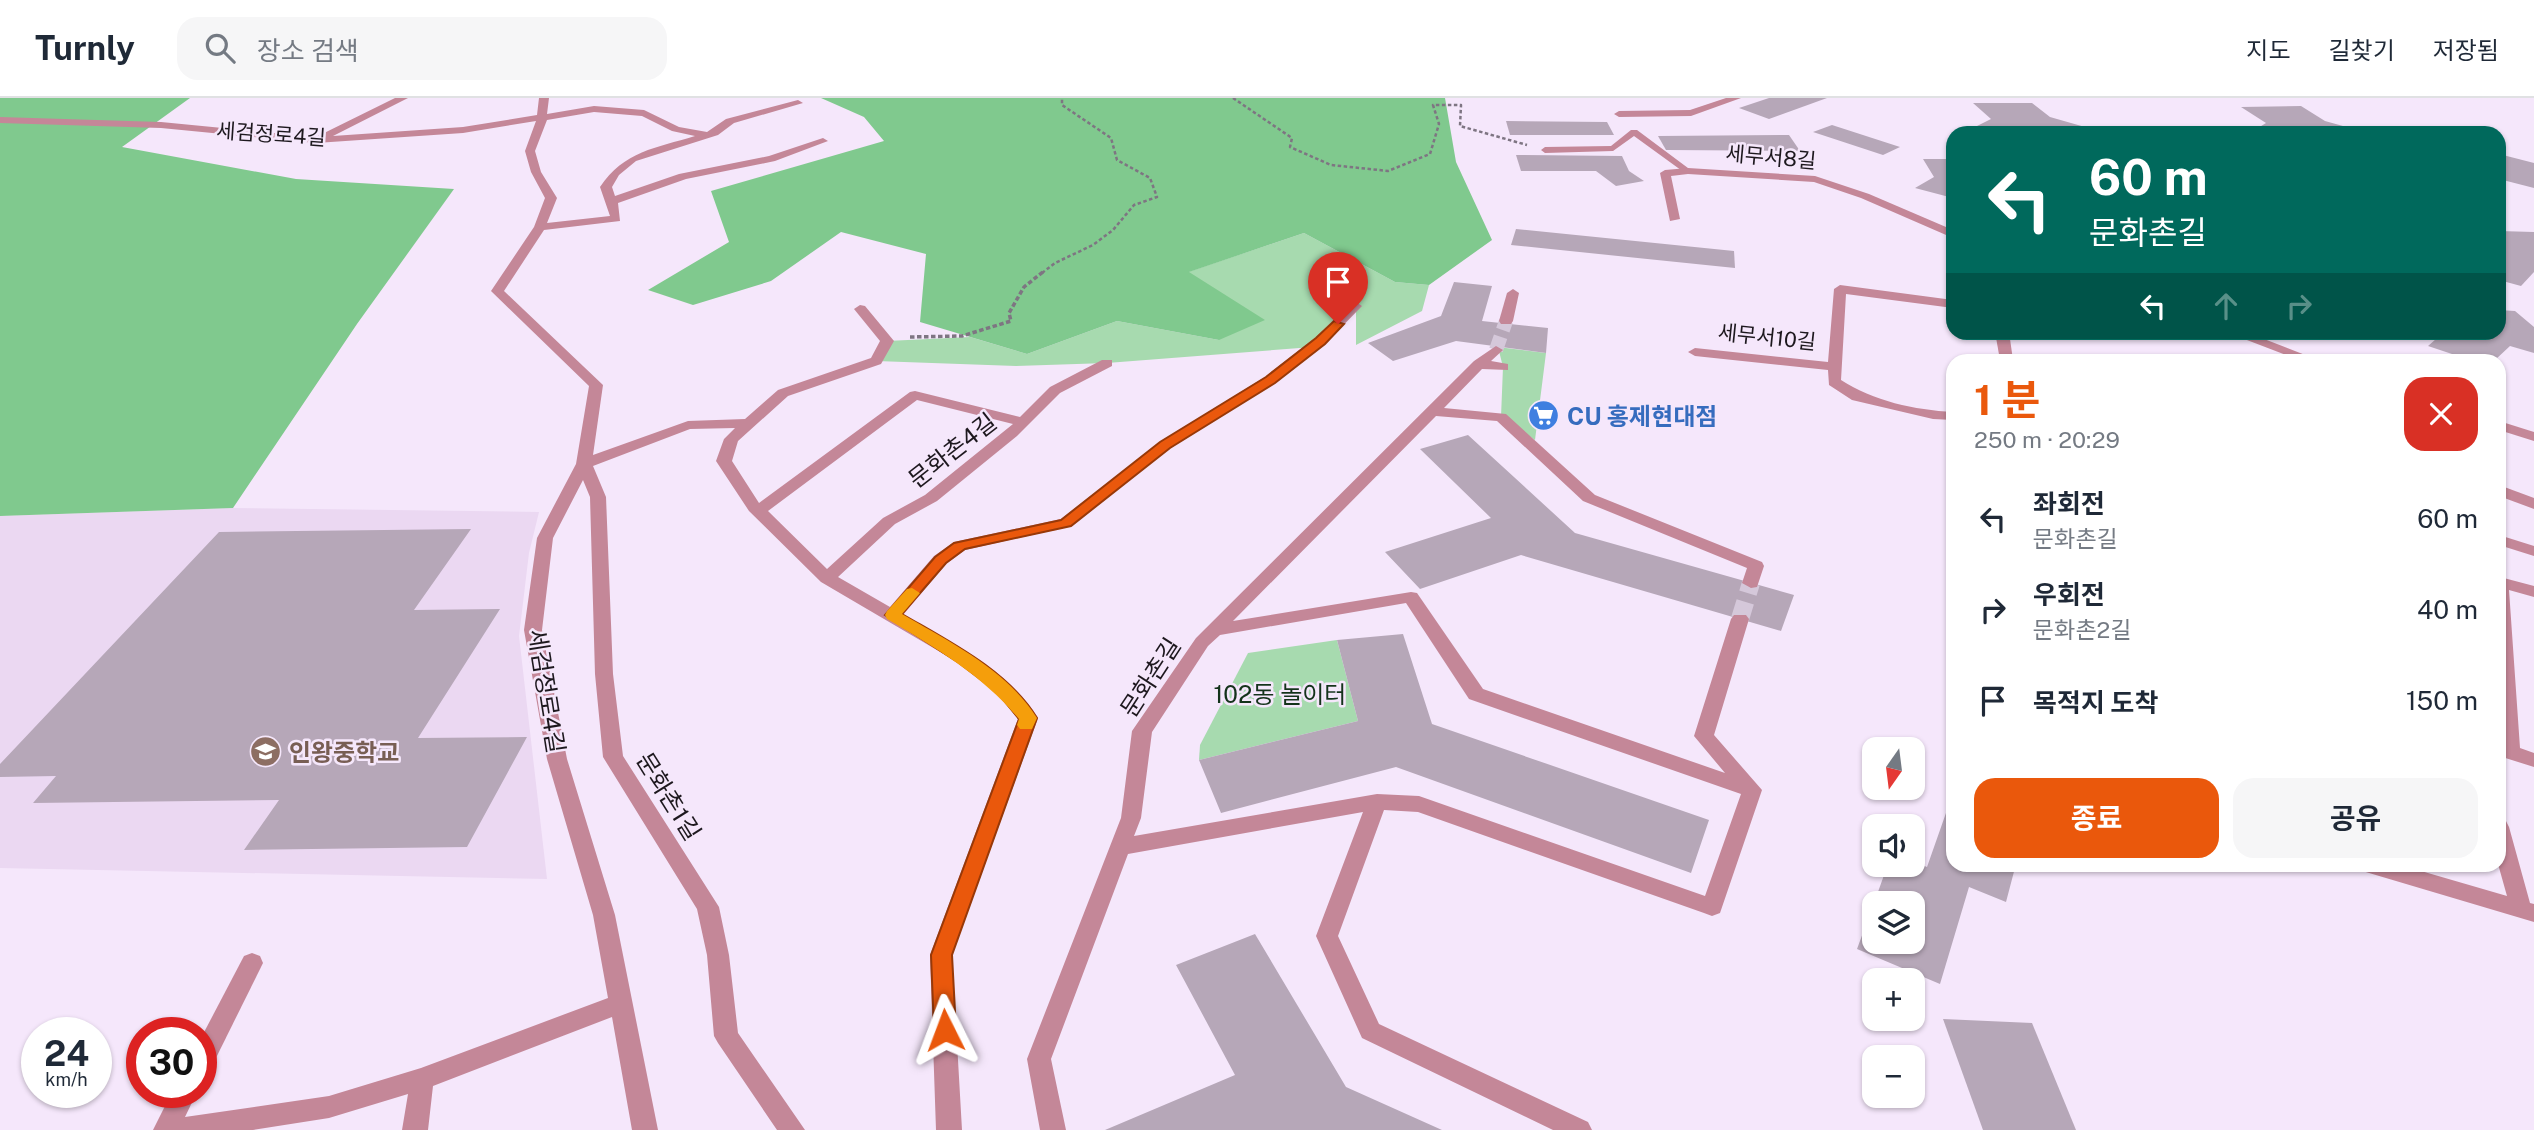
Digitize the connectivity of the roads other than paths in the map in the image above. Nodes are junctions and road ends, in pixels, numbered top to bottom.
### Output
1 (403, 98) edge
2 (544, 98) edge
3 (1736, 98) edge
4 (798, 103) dead end
5 (1619, 114) dead end
6 (541, 118) junction
7 (0, 120) edge
8 (706, 135) junction
9 (316, 140) junction
10 (823, 141) dead end
11 (1545, 150) road end
12 (1688, 171) junction
13 (612, 201) junction
14 (1674, 219) dead end
15 (540, 227) junction
16 (1946, 231) edge
17 (1513, 293) dead end
18 (1946, 303) edge
19 (1356, 306) dead end
20 (860, 309) dead end
21 (1506, 321) tunnel mouth
22 (2255, 340) edge
23 (1496, 350) tunnel mouth
24 (1695, 352) dead end
25 (2294, 354) edge
26 (1107, 363) dead end
27 (1479, 364) junction
28 (1503, 367) dead end
29 (1834, 367) junction
30 (1433, 411) junction
31 (1946, 416) edge
32 (1023, 422) junction
33 (747, 423) junction
34 (2506, 427) edge
35 (2534, 437) edge
36 (584, 464) junction
37 (2506, 493) edge
38 (2534, 504) edge
39 (758, 511) junction
40 (2506, 542) edge
41 (2534, 551) edge
42 (827, 578) junction
43 (1751, 583) tunnel mouth
44 (2506, 584) edge
45 (2534, 592) edge
46 (892, 615) junction
47 (1740, 619) tunnel mouth
48 (1214, 630) junction
49 (2506, 751) edge
50 (2534, 760) edge
51 (1752, 790) junction
52 (1377, 802) junction
53 (1119, 847) junction
54 (2506, 847) edge
55 (2394, 872) edge
56 (2528, 911) edge
57 (252, 963) dead end
58 (621, 1003) junction
59 (217, 1031) edge
60 (422, 1079) junction
61 (178, 1108) edge
62 (166, 1130) edge
63 (177, 1130) edge
64 (415, 1130) edge
65 (645, 1130) edge
66 (792, 1130) edge
67 (949, 1130) edge
68 (1053, 1130) edge
69 (1579, 1130) edge

1 - 9 street
2 - 6 street, 세검정로4길
3 - 5 street
4 - 8 street
6 - 8 street, 세검정로4길
6 - 9 street, 세검정로4길
6 - 15 street, 세검정로4길
7 - 9 street, 세검정로4길
8 - 13 street
10 - 13 street
11 - 12 lane
12 - 14 street
12 - 16 street, 세무서8길
13 - 15 street
15 - 36 street, 세검정로4길
17 - 21 street
18 - 29 street, 세무서10길
19 - 46 street
20 - 33 street
22 - 25 street
23 - 27 street, 문화촌길
24 - 29 street, 세무서10길
26 - 32 street, 문화촌4길
27 - 28 street
27 - 30 street, 문화촌길
29 - 31 street, 세무서10길
30 - 43 street
30 - 48 street, 문화촌길
32 - 39 street
32 - 42 street, 문화촌4길
33 - 36 street
33 - 39 street
34 - 35 street
36 - 58 street, 세검정로4길
36 - 66 street, 문화촌1길
37 - 38 street
39 - 42 street
40 - 41 street
42 - 46 street
44 - 45 street
46 - 67 street
47 - 51 street
48 - 51 street
48 - 53 street, 문화촌길
49 - 50 street
51 - 52 street
52 - 53 street
52 - 69 street
53 - 68 street, 문화촌길
54 - 56 street
55 - 56 street
57 - 59 street
58 - 60 street
58 - 65 street, 세검정로4길
60 - 63 street
60 - 64 street
61 - 62 street

